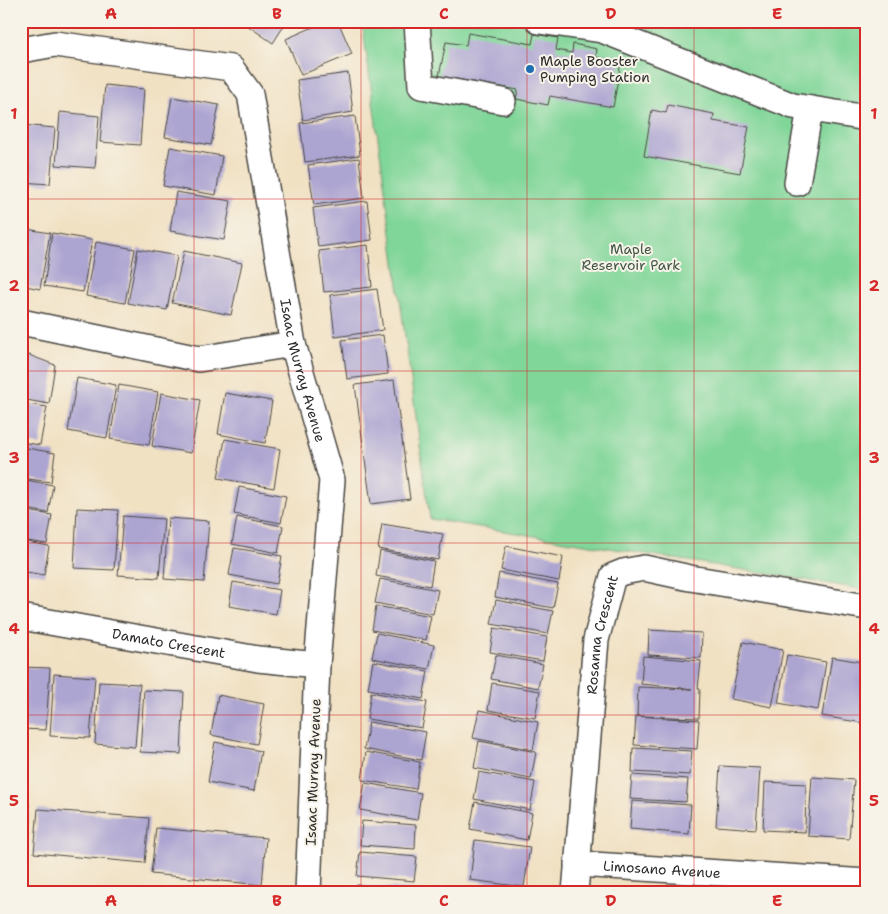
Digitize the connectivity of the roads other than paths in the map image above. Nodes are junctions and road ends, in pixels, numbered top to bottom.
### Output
1 (417, 21) edge
2 (539, 21) edge
3 (21, 50) edge
4 (503, 101) dead end
5 (810, 109) junction
6 (867, 118) edge
7 (797, 182) dead end
8 (21, 322) edge
9 (293, 344) junction
10 (867, 607) edge
11 (21, 617) edge
12 (317, 665) junction
13 (577, 864) junction
14 (867, 882) edge
15 (308, 893) edge
16 (575, 893) edge

1 - 4 street
2 - 5 street
3 - 9 street, Isaac Murray Avenue
5 - 6 street
5 - 7 street
8 - 9 street
9 - 12 street, Isaac Murray Avenue
10 - 13 street, Rosanna Crescent
11 - 12 street, Damato Crescent
12 - 15 street, Isaac Murray Avenue
13 - 14 street, Limosano Avenue
13 - 16 street, Rosanna Crescent

